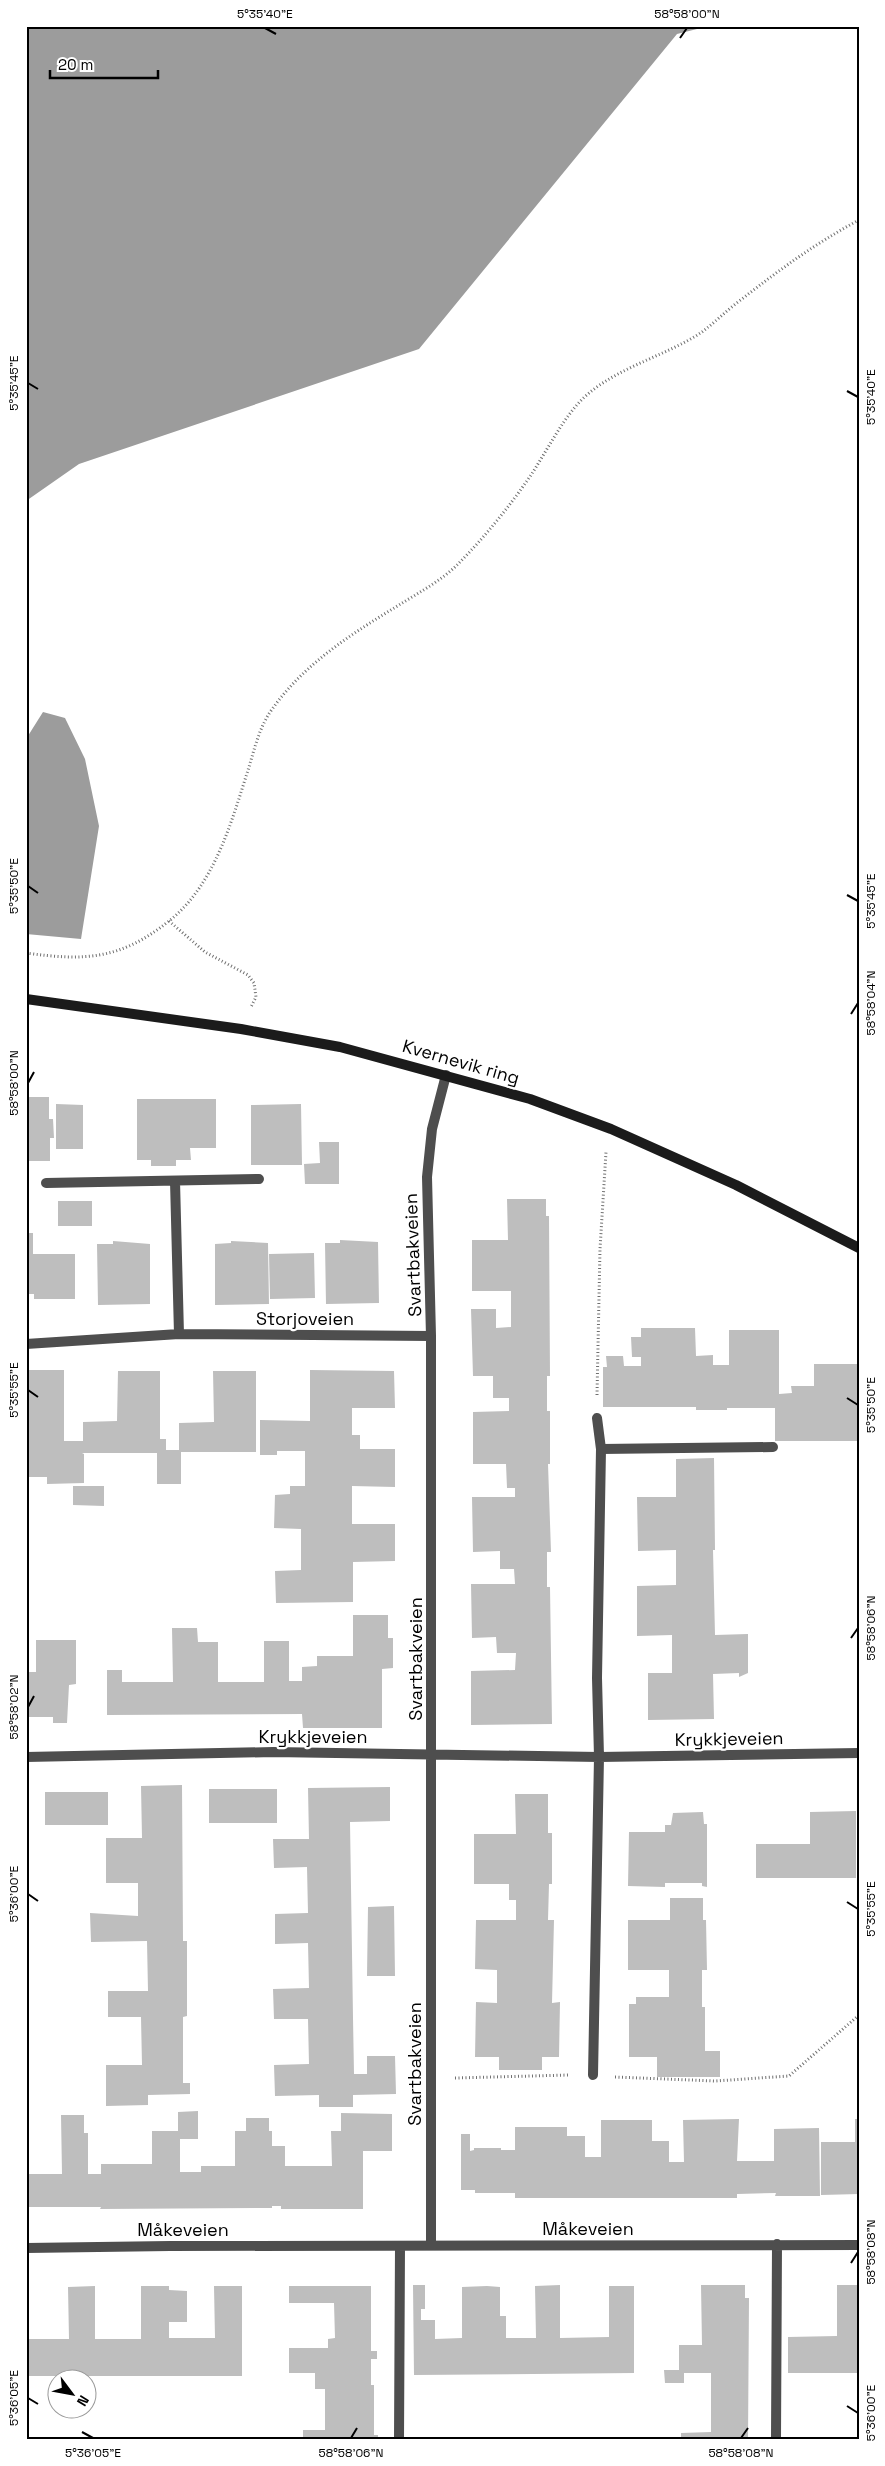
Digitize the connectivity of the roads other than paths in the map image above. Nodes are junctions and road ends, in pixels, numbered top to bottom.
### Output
1 (26, 999) edge
2 (446, 1075) junction
3 (259, 1179) dead end
4 (175, 1181) junction
5 (46, 1183) dead end
6 (859, 1248) edge
7 (179, 1334) junction
8 (432, 1336) junction
9 (26, 1344) edge
10 (597, 1418) road end
11 (773, 1447) dead end
12 (601, 1449) junction
13 (433, 1753) junction
14 (859, 1754) edge
15 (26, 1757) edge
16 (599, 1757) junction
17 (594, 2075) road end
18 (777, 2244) junction
19 (431, 2245) junction
20 (859, 2245) edge
21 (400, 2246) junction
22 (26, 2248) edge
23 (399, 2440) edge
24 (776, 2440) edge

1 - 2 main road, Kvernevik ring
2 - 6 main road, Kvernevik ring
2 - 8 street, Svartbakveien
3 - 4 street
4 - 5 street
4 - 7 street
7 - 8 street, Storjoveien
7 - 9 street, Storjoveien
8 - 13 street, Svartbakveien
10 - 12 street
11 - 12 street
12 - 16 street
13 - 15 street, Krykkjeveien
13 - 16 street, Krykkjeveien
13 - 19 street, Svartbakveien
14 - 16 street, Krykkjeveien
16 - 17 street
18 - 19 street, Måkeveien
18 - 20 street, Måkeveien
18 - 24 street
19 - 21 street, Måkeveien
21 - 22 street, Måkeveien
21 - 23 street

